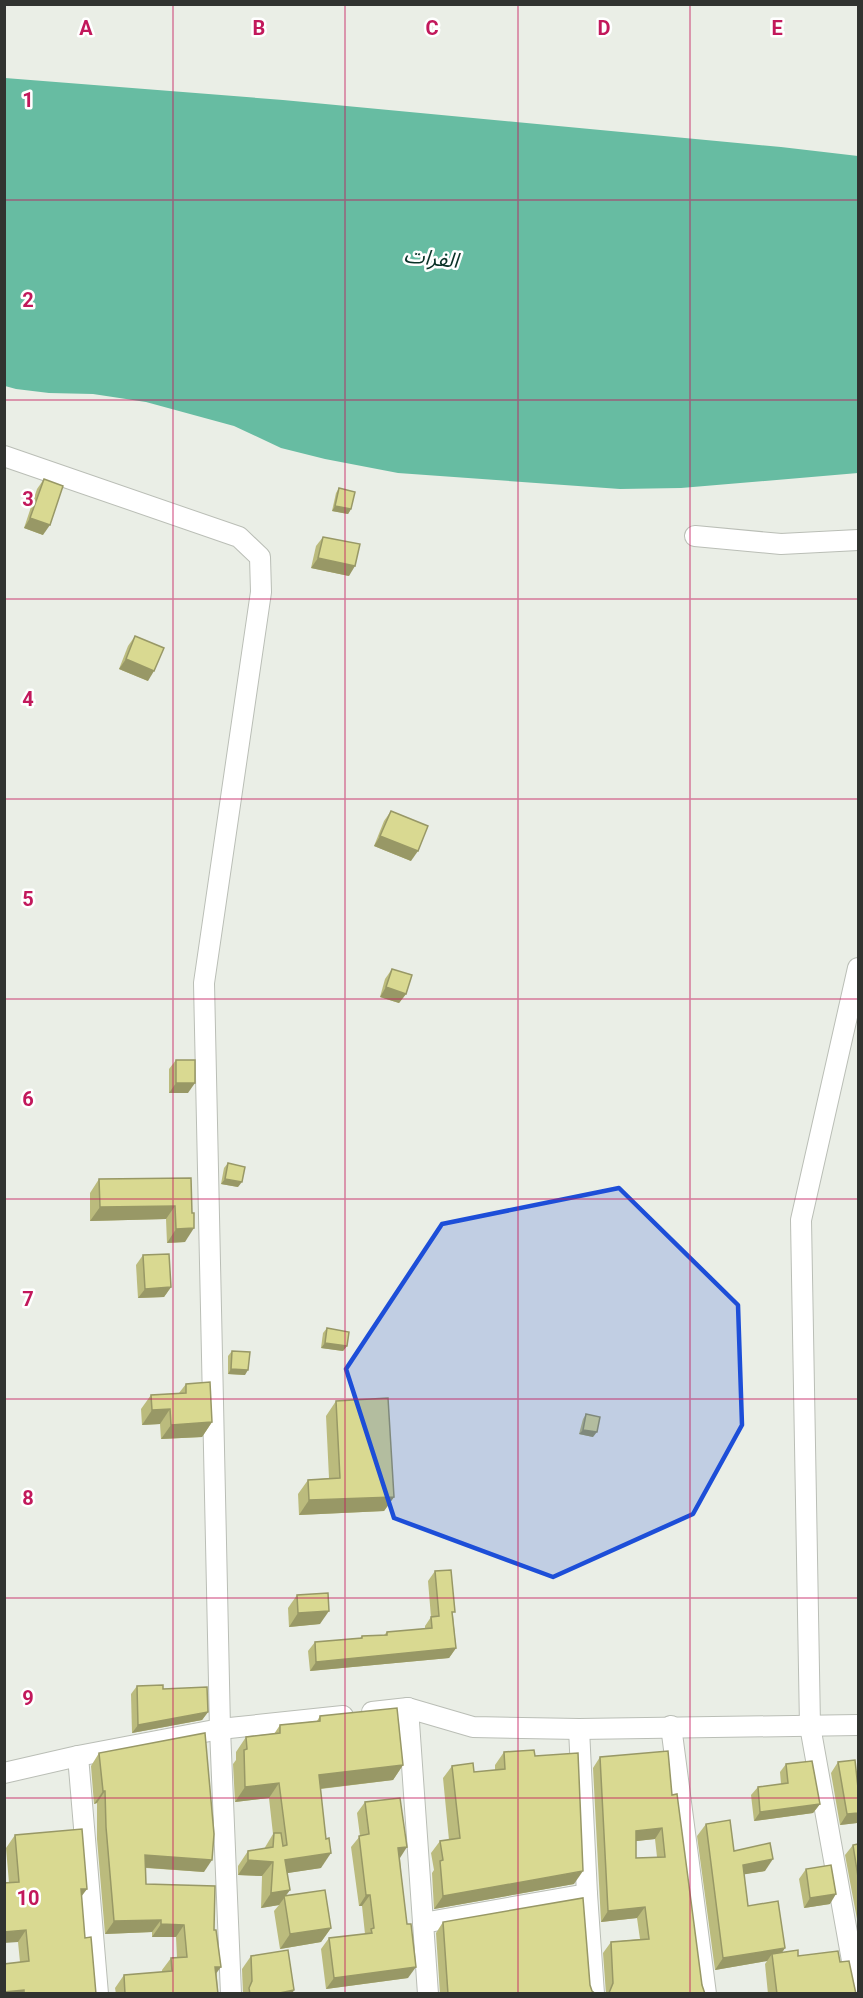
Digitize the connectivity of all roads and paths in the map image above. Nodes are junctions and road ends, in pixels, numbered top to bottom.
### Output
1 (4, 456) edge
2 (695, 536) dead end
3 (858, 540) edge
4 (858, 968) edge
5 (408, 1708) junction
6 (858, 1725) edge
7 (671, 1726) junction
8 (810, 1726) junction
9 (579, 1728) junction
10 (220, 1729) junction
11 (78, 1756) junction
12 (4, 1773) edge
13 (587, 1894) junction
14 (423, 1923) junction
15 (98, 1994) edge
16 (231, 1994) edge
17 (428, 1994) edge
18 (594, 1994) edge
19 (706, 1994) edge
20 (858, 1994) edge

1 - 10 street
2 - 3 street
4 - 8 street
5 - 9 street
5 - 10 street
5 - 14 street
6 - 8 street
7 - 8 street
7 - 9 street
7 - 19 street
8 - 20 street
9 - 13 street
10 - 11 street
10 - 16 street
11 - 12 street
11 - 15 street
13 - 14 street
13 - 18 street
14 - 17 street

